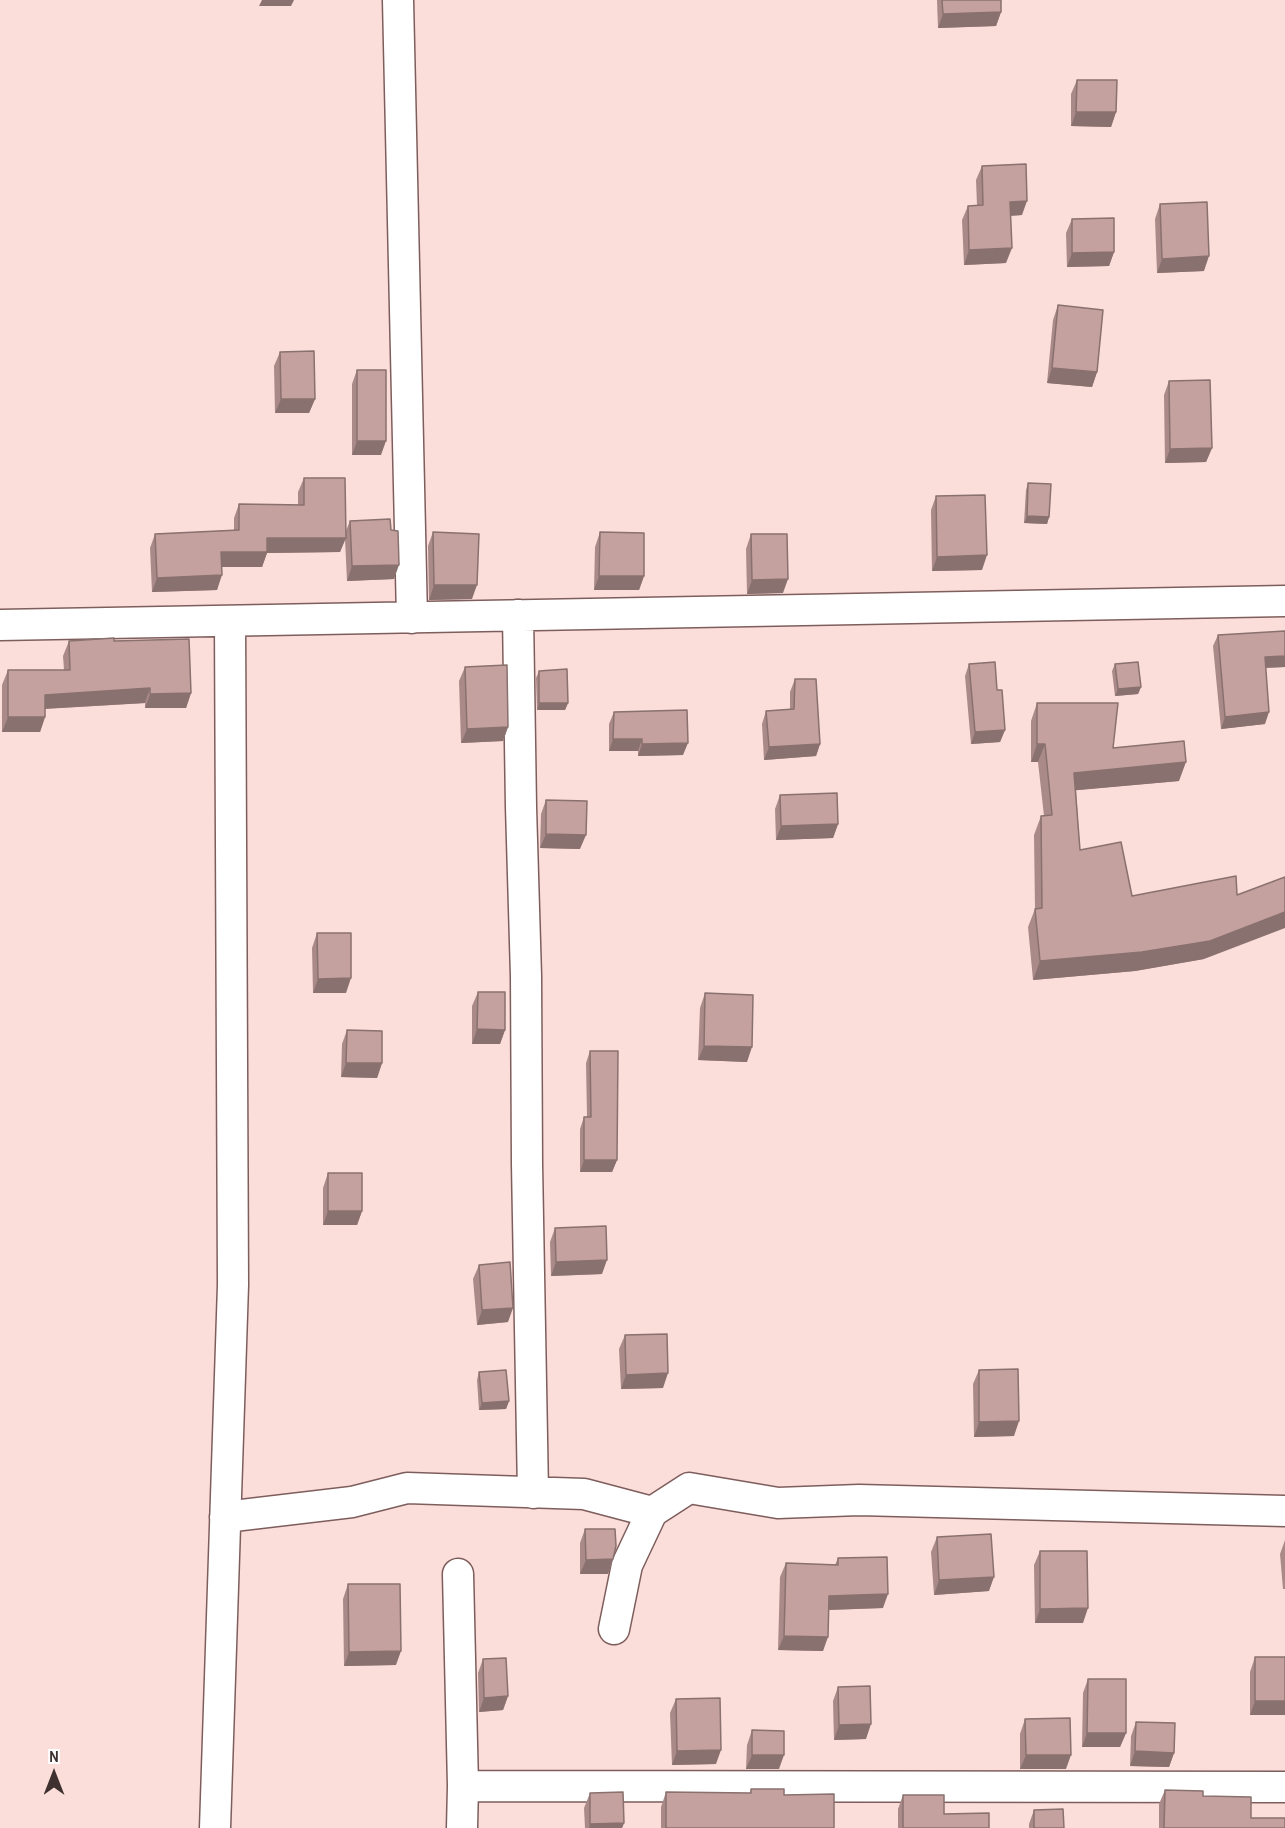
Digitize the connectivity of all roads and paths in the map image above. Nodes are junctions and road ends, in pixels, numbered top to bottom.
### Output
1 (398, 0) edge
2 (1285, 601) edge
3 (518, 615) junction
4 (412, 618) junction
5 (230, 621) junction
6 (0, 625) edge
7 (533, 1492) junction
8 (1285, 1511) edge
9 (652, 1512) junction
10 (225, 1517) junction
11 (458, 1574) dead end
12 (615, 1629) dead end
13 (463, 1786) junction
14 (1285, 1787) edge
15 (215, 1828) edge
16 (462, 1828) edge

1 - 4 street
2 - 3 street
3 - 4 street
3 - 7 street
4 - 5 street
5 - 6 street
5 - 10 street
7 - 9 street
7 - 10 street
8 - 9 street
9 - 12 street
10 - 15 street
11 - 13 street
13 - 14 street
13 - 16 street

